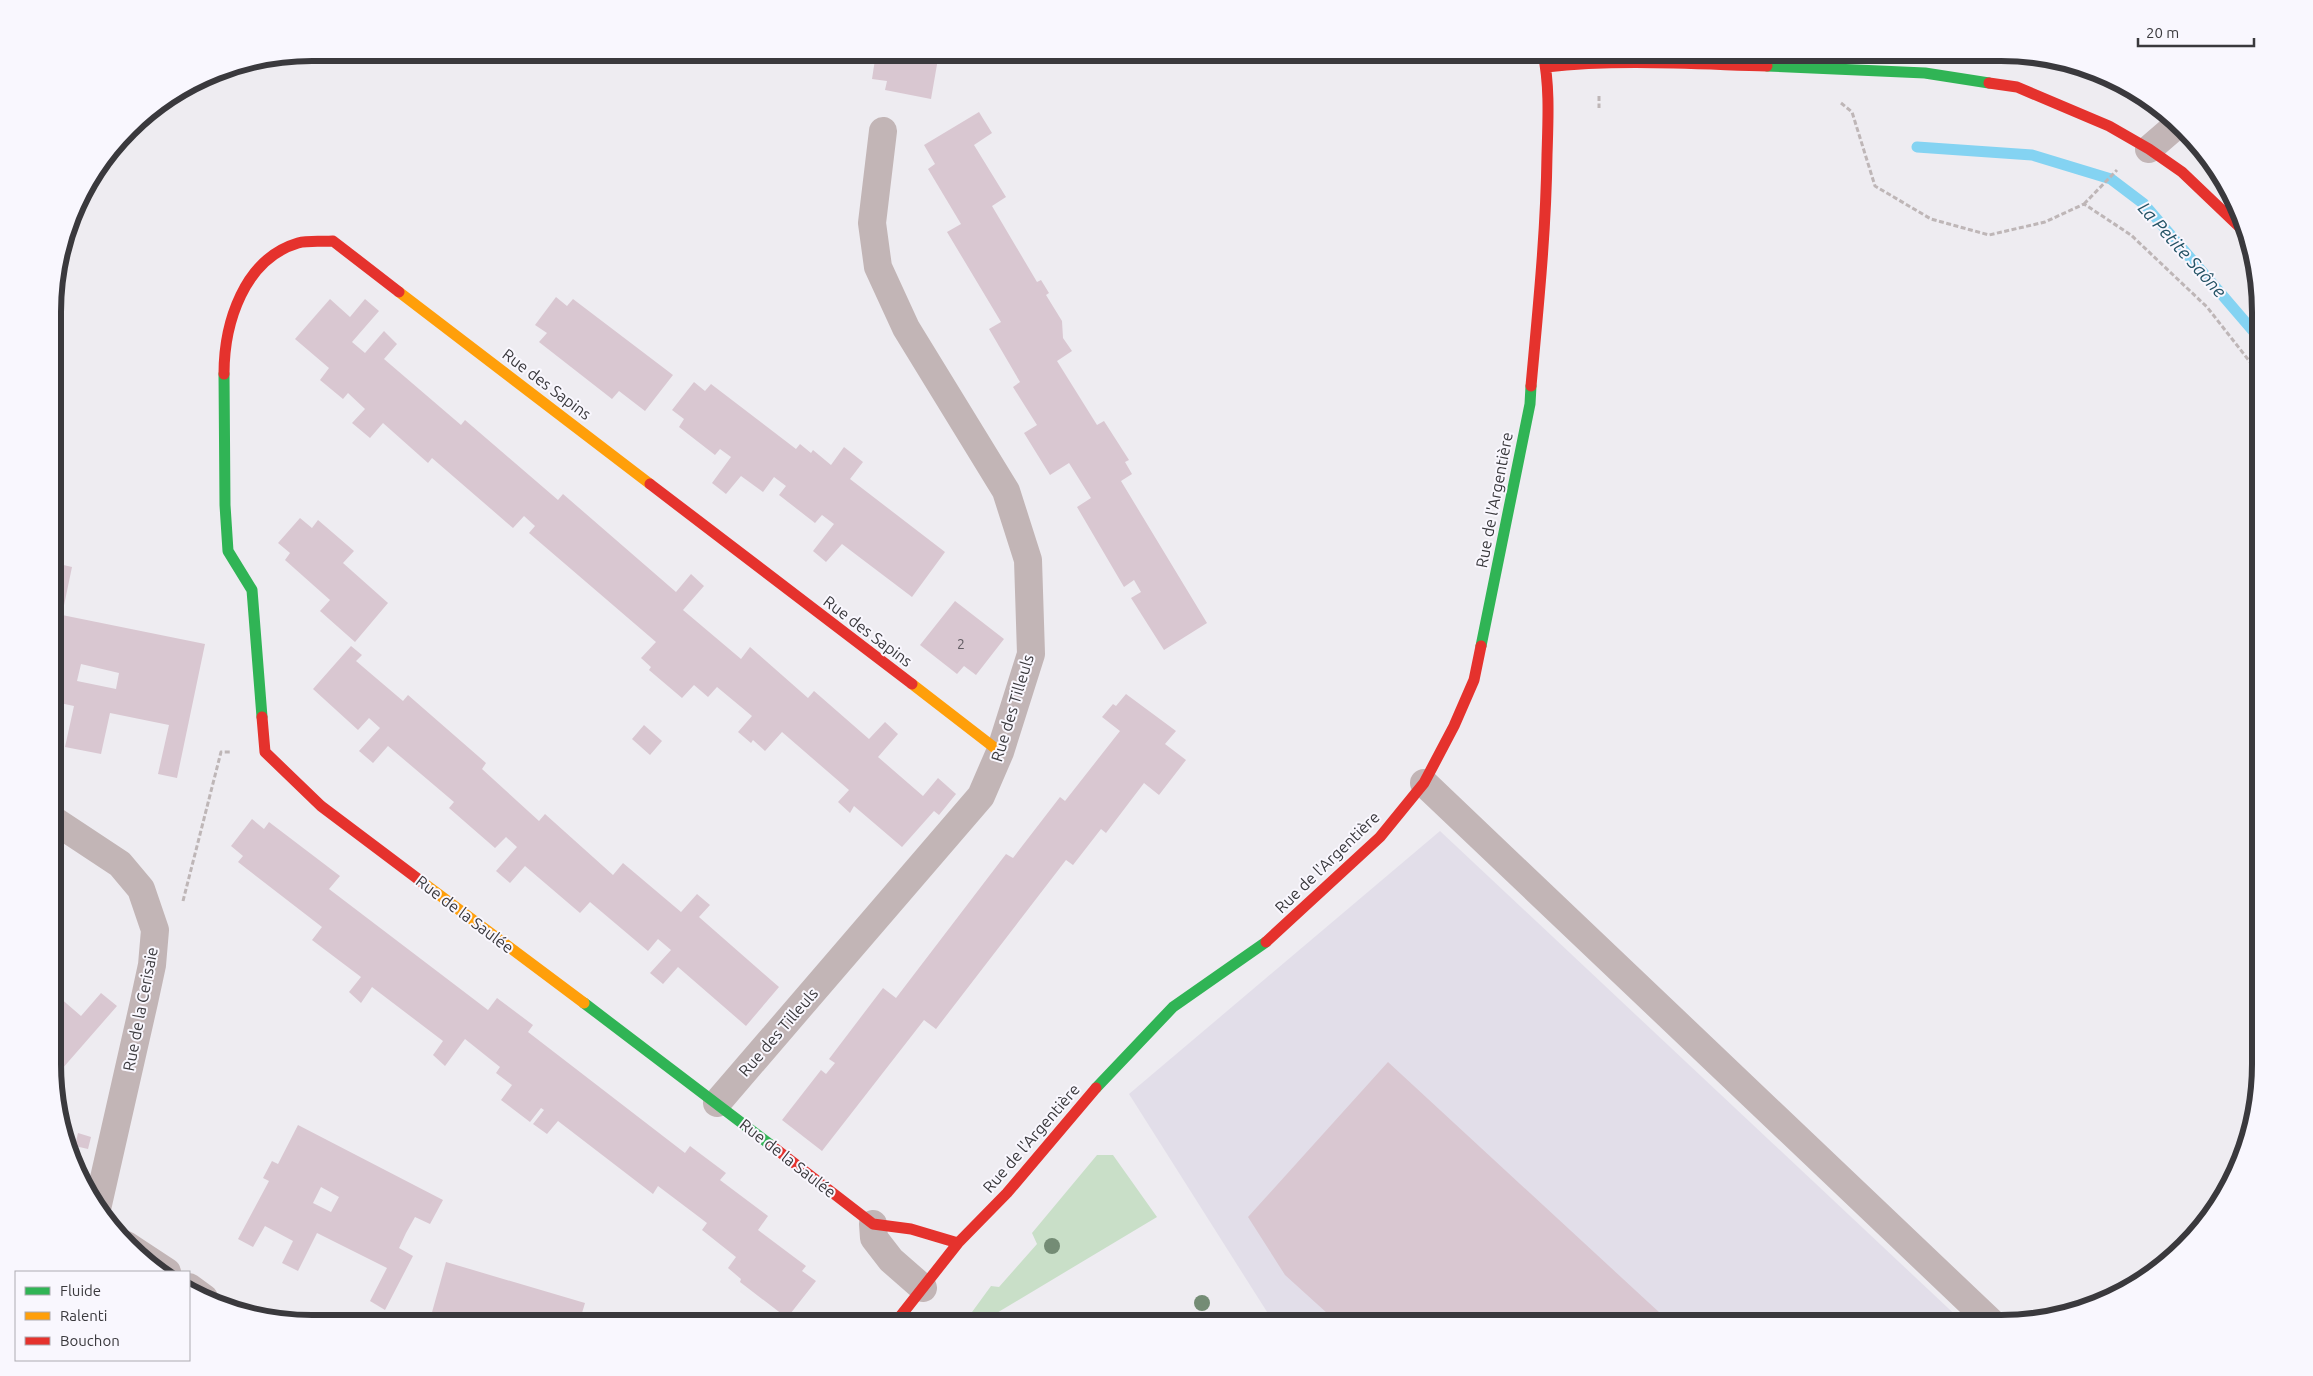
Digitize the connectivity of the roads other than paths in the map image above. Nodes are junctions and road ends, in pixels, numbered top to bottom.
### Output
1 (1545, 61) edge
2 (1546, 67) junction
3 (2172, 129) edge
4 (883, 131) dead end
5 (2145, 147) junction
6 (2235, 223) edge
7 (264, 752) joint
8 (1000, 752) junction
9 (1424, 784) junction
10 (61, 825) edge
11 (717, 1104) junction
12 (100, 1197) edge
13 (873, 1224) junction
14 (958, 1243) junction
15 (923, 1288) junction
16 (901, 1315) edge
17 (1984, 1315) edge

1 - 2 street, Rue de l'Argentière
2 - 5 street
2 - 9 street, Rue de l'Argentière
3 - 5 street
4 - 8 street, Rue des Tilleuls
5 - 6 street
7 - 8 street, Rue des Sapins
7 - 11 street, Rue de la Saulée
8 - 11 street, Rue des Tilleuls
9 - 14 street, Rue de l'Argentière
9 - 17 street
10 - 12 street, Rue de la Cerisaie
11 - 13 street, Rue de la Saulée
13 - 14 street
13 - 15 street
14 - 15 street, Rue de l'Argentière
15 - 16 street, Rue de l'Argentière

